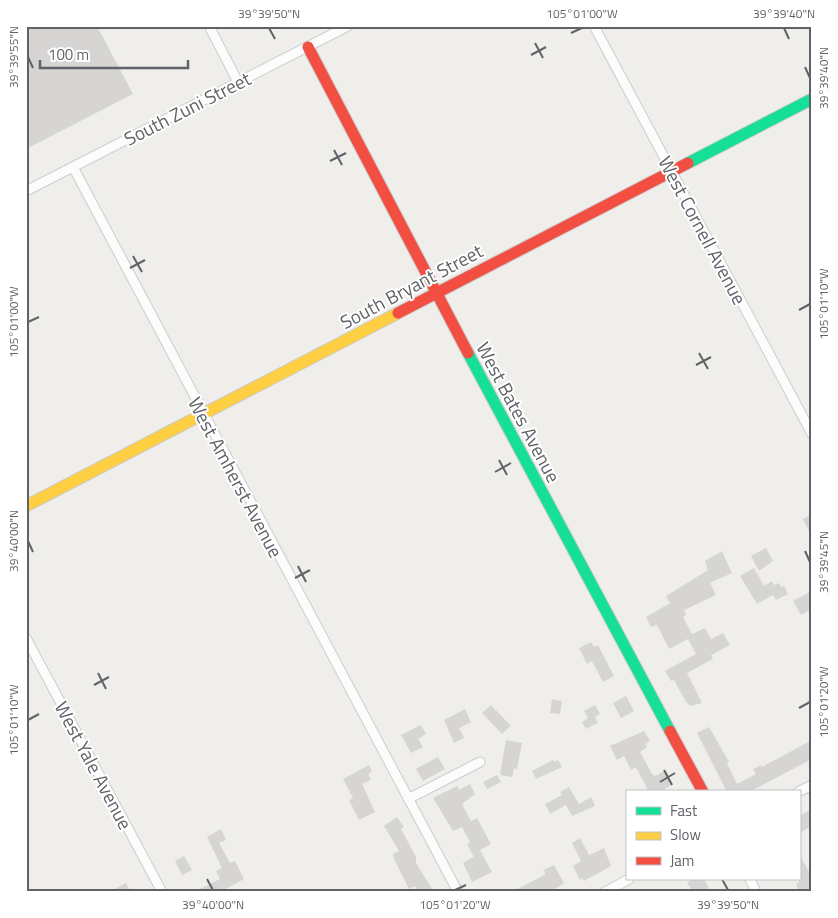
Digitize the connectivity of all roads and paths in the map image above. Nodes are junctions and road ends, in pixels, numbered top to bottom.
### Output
1 (209, 26) edge
2 (348, 26) edge
3 (594, 26) edge
4 (308, 47) junction
5 (238, 82) junction
6 (812, 99) edge
7 (72, 167) junction
8 (671, 170) junction
9 (26, 191) edge
10 (436, 293) junction
11 (203, 415) junction
12 (812, 434) edge
13 (26, 506) edge
14 (26, 638) edge
15 (480, 762) dead end
16 (812, 784) edge
17 (702, 790) edge
18 (800, 791) edge
19 (408, 799) junction
20 (627, 880) edge
21 (750, 880) edge
22 (162, 892) edge
23 (458, 892) edge
24 (604, 892) edge
25 (756, 892) edge

1 - 5 street
2 - 4 street, South Zuni Street
3 - 8 street, West Cornell Avenue
4 - 5 street, South Zuni Street
4 - 10 street, West Bates Avenue
5 - 7 street, South Zuni Street
6 - 8 street, South Bryant Street
7 - 9 street, South Zuni Street
7 - 11 street, West Amherst Avenue
8 - 10 street, South Bryant Street
8 - 12 street, West Cornell Avenue
10 - 11 street, South Bryant Street
10 - 17 street, West Bates Avenue
11 - 13 street, South Bryant Street
11 - 19 street, West Amherst Avenue
14 - 22 street, West Yale Avenue
15 - 19 street
16 - 18 street
19 - 23 street, West Amherst Avenue
20 - 24 street
21 - 25 street

